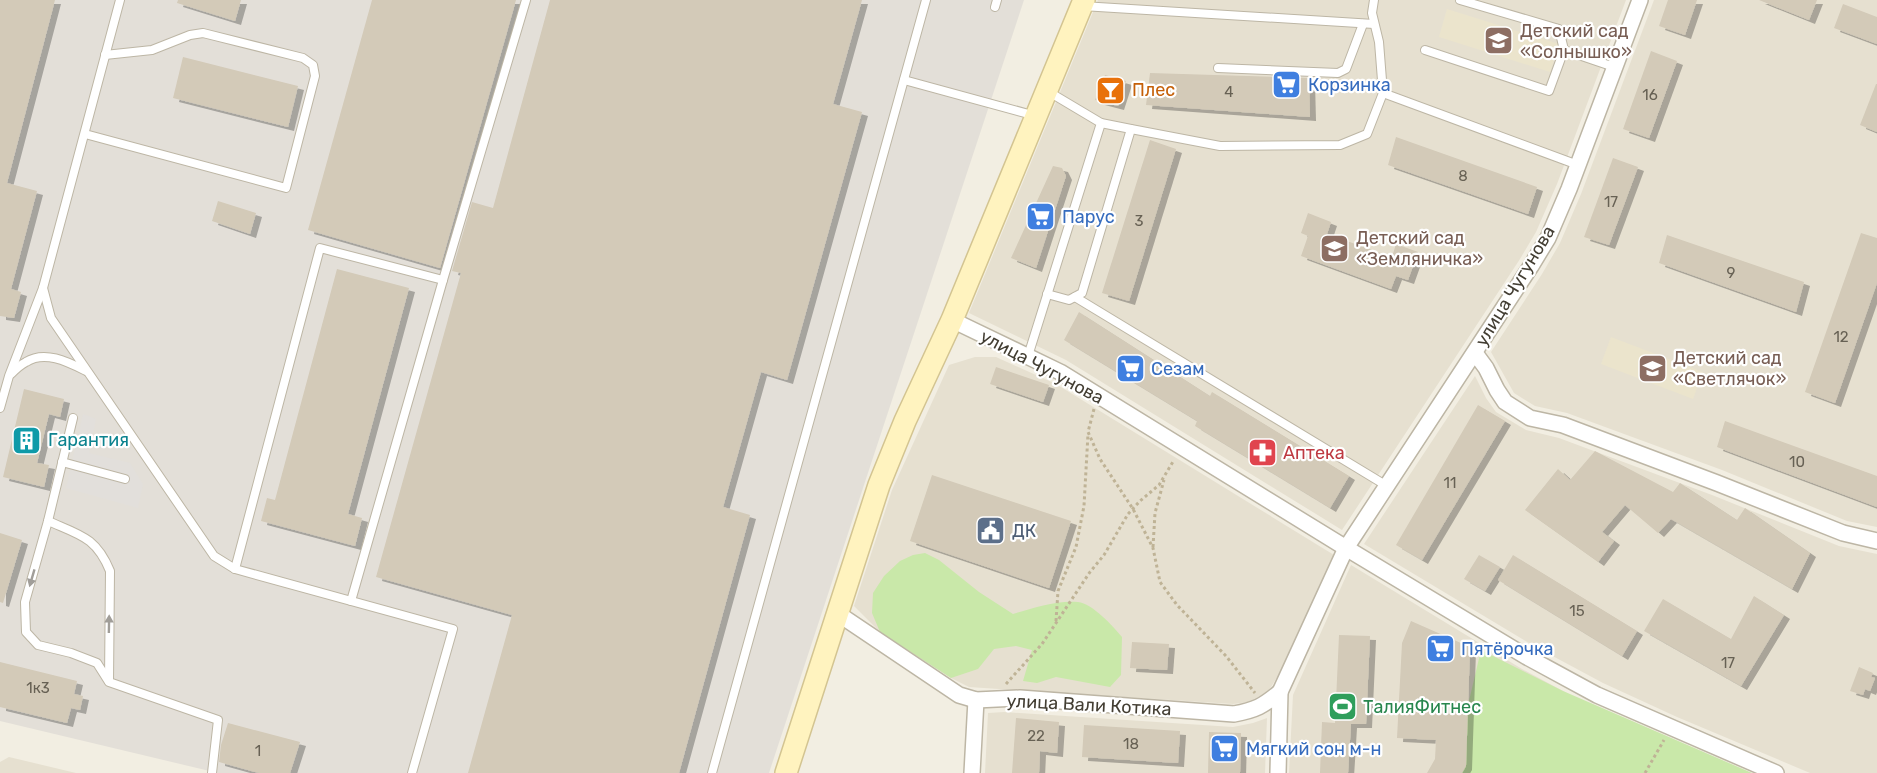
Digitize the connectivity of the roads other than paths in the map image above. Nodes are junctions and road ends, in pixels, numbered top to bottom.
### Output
1 (120, 0) edge
2 (526, 0) edge
3 (926, 0) edge
4 (1374, 0) edge
5 (1460, 0) edge
6 (1640, 0) edge
7 (1083, 3) edge
8 (1363, 24) junction
9 (1374, 24) junction
10 (1425, 50) dead end
11 (1564, 50) junction
12 (105, 56) junction
13 (1218, 68) dead end
14 (1614, 68) junction
15 (904, 80) junction
16 (1047, 91) junction
17 (1383, 93) junction
18 (1036, 116) junction
19 (1101, 123) junction
20 (1131, 129) junction
21 (85, 135) junction
22 (1578, 165) junction
23 (443, 280) junction
24 (43, 288) junction
25 (1047, 294) junction
26 (1075, 297) junction
27 (952, 320) junction
28 (1475, 352) junction
29 (1028, 356) junction
30 (87, 372) junction
31 (9, 376) junction
32 (0, 408) edge
33 (73, 418) dead end
34 (62, 462) junction
35 (126, 479) dead end
36 (1387, 486) junction
37 (48, 521) junction
38 (1877, 541) edge
39 (1346, 548) junction
40 (235, 569) junction
41 (351, 601) junction
42 (837, 614) junction
43 (109, 682) junction
44 (1281, 692) junction
45 (976, 700) junction
46 (212, 773) edge
47 (412, 773) edge
48 (712, 773) edge
49 (786, 773) edge
50 (972, 773) edge
51 (1278, 773) edge
52 (1776, 773) edge

1 - 12 lane
2 - 23 lane
3 - 15 lane
4 - 9 lane
5 - 11 lane
6 - 14 street, улица Чугунова
7 - 8 lane
7 - 16 main road
8 - 9 lane
8 - 13 lane
9 - 17 lane
10 - 11 lane
11 - 14 lane
12 - 21 lane
12 - 21 lane
14 - 22 street, улица Чугунова
15 - 18 lane
15 - 48 lane
16 - 18 main road
16 - 19 lane
17 - 20 lane
17 - 22 lane
18 - 27 main road
19 - 20 lane
19 - 25 lane
20 - 26 lane
21 - 24 lane
22 - 28 street, улица Чугунова
23 - 40 lane
23 - 41 lane
24 - 30 lane
24 - 31 lane
25 - 26 lane
25 - 29 lane
26 - 36 lane
27 - 29 street, улица Чугунова
27 - 42 main road
28 - 36 street, улица Чугунова
28 - 38 street
29 - 39 street, улица Чугунова
30 - 31 lane
30 - 40 lane
31 - 32 lane
33 - 34 lane
34 - 35 lane
34 - 37 lane
36 - 39 street, улица Чугунова
43 -> 37 lane
37 -> 43 lane
39 - 44 street, улица Чугунова
39 - 52 street, улица Чугунова
40 - 41 lane
41 - 47 lane
42 - 45 street, улица Вали Котика
42 - 49 main road
43 - 46 lane
44 - 45 street, улица Вали Котика
44 - 51 street
45 - 50 street

